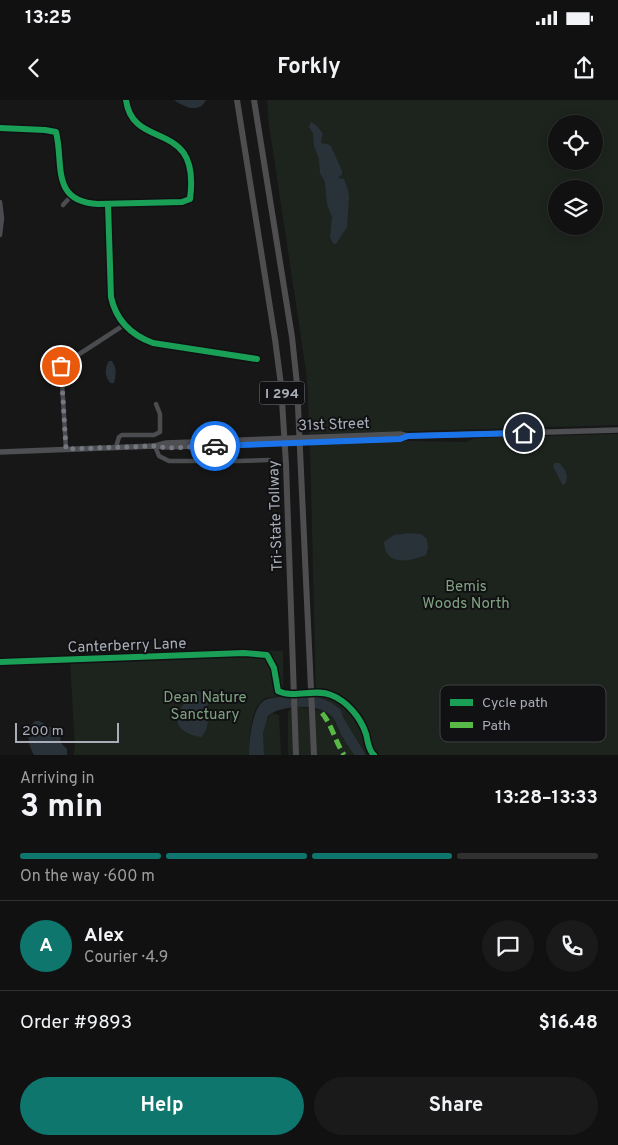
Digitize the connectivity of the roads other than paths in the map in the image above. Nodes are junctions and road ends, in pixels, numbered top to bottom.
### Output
1 (126, 100) edge
2 (238, 100) edge
3 (256, 100) edge
4 (0, 128) edge
5 (72, 195) junction
6 (0, 202) edge
7 (108, 204) junction
8 (63, 205) dead end
9 (0, 235) edge
10 (124, 325) junction
11 (257, 359) dead end
12 (156, 404) dead end
13 (618, 430) edge
14 (155, 446) junction
15 (116, 447) junction
16 (66, 449) junction
17 (0, 452) edge
18 (269, 460) dead end
19 (255, 652) dead end
20 (0, 662) edge
21 (296, 755) edge
22 (314, 755) edge

1 - 7 street
2 - 21 highway, Tri-State Tollway / I 294
3 - 22 highway, Tri-State Tollway / I 294
4 - 5 street
5 - 7 street
5 - 8 street
6 - 9 street
7 - 10 street
10 - 11 street
10 - 16 street
12 - 15 street
13 - 14 main road, 31st Street
14 - 15 main road, 31st Street
14 - 18 street
15 - 16 main road, 31st Street
16 - 17 main road, 31st Street
19 - 20 street, Canterberry Lane

